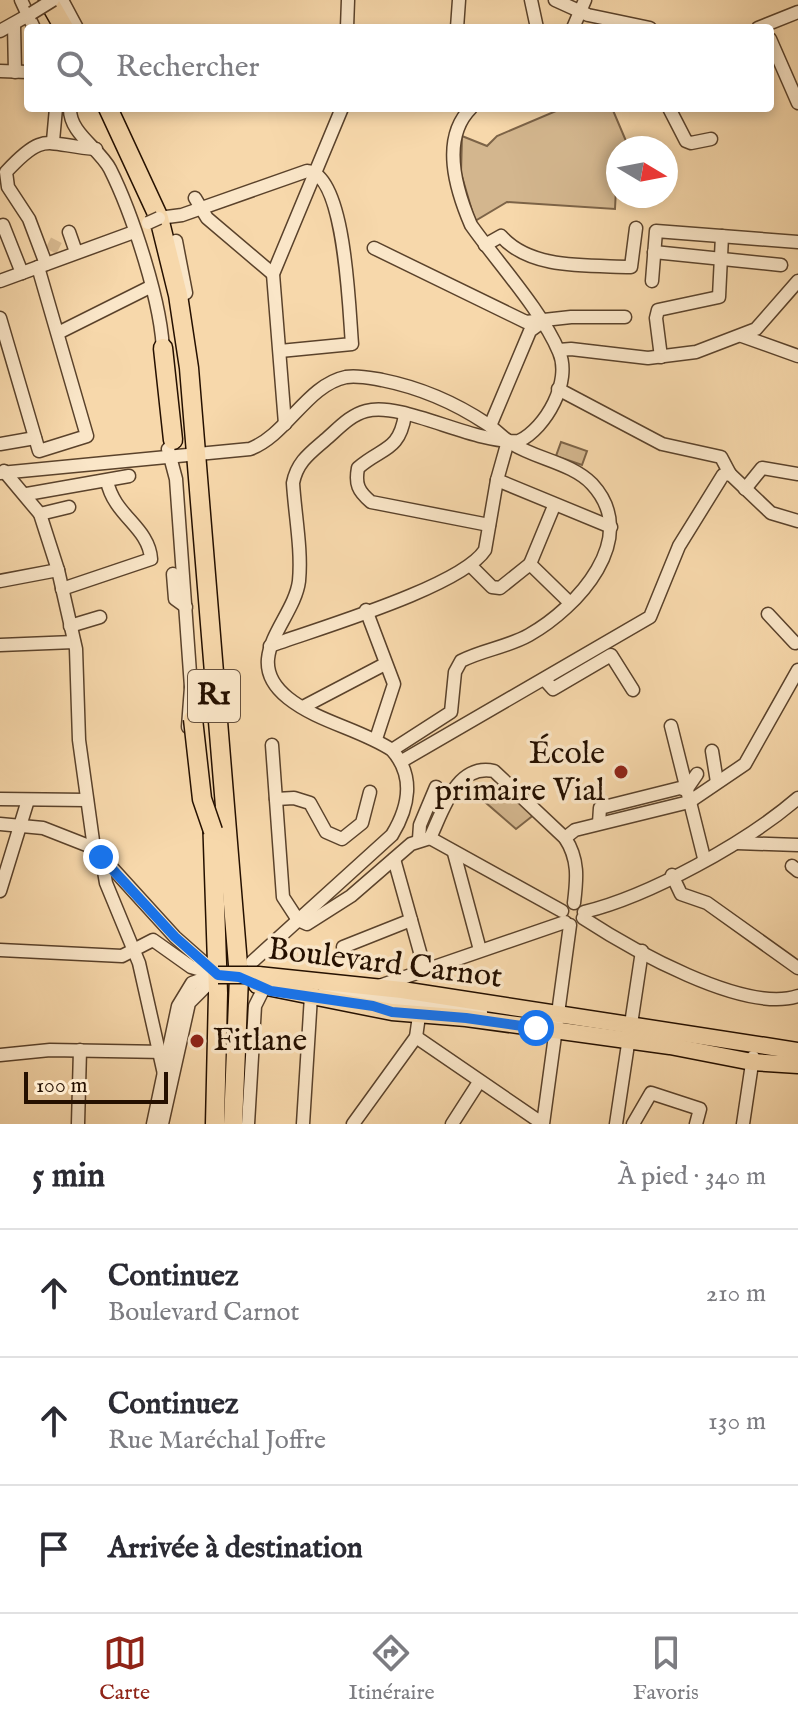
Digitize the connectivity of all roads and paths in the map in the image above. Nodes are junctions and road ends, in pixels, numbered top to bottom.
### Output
1 (21, 0) edge
2 (51, 0) edge
3 (62, 0) edge
4 (348, 0) edge
5 (459, 0) edge
6 (531, 0) edge
7 (555, 0) edge
8 (582, 5) edge
9 (32, 9) edge
10 (798, 12) edge
11 (47, 24) edge
12 (62, 24) edge
13 (75, 24) edge
14 (347, 24) edge
15 (457, 24) edge
16 (536, 24) edge
17 (575, 24) edge
18 (633, 24) edge
19 (769, 24) edge
20 (14, 25) junction
21 (0, 31) edge
22 (774, 48) edge
23 (0, 71) edge
24 (22, 72) edge
25 (798, 103) edge
26 (56, 112) edge
27 (70, 112) edge
28 (98, 112) edge
29 (110, 112) edge
30 (340, 112) edge
31 (464, 112) edge
32 (671, 112) edge
33 (711, 139) dead end
34 (53, 141) junction
35 (96, 149) junction
36 (315, 171) junction
37 (196, 202) junction
38 (26, 210) junction
39 (2, 225) edge
40 (160, 227) junction
41 (636, 228) dead end
42 (69, 232) dead end
43 (722, 236) junction
44 (798, 242) edge
45 (485, 245) junction
46 (374, 248) dead end
47 (76, 252) junction
48 (654, 252) junction
49 (721, 258) junction
50 (45, 260) junction
51 (781, 265) dead end
52 (22, 273) junction
53 (273, 274) junction
54 (0, 281) edge
55 (652, 281) dead end
56 (797, 284) edge
57 (150, 287) junction
58 (625, 317) dead end
59 (0, 318) edge
60 (541, 323) junction
61 (58, 333) junction
62 (742, 336) junction
63 (163, 348) joint
64 (559, 350) junction
65 (280, 351) junction
66 (5, 354) edge
67 (798, 356) edge
68 (661, 357) junction
69 (558, 389) junction
70 (405, 415) junction
71 (285, 424) junction
72 (490, 426) junction
73 (508, 441) junction
74 (0, 444) edge
75 (37, 444) junction
76 (187, 451) junction
77 (91, 464) junction
78 (43, 468) junction
79 (2, 470) edge
80 (730, 474) junction
81 (798, 474) edge
82 (129, 476) dead end
83 (497, 480) junction
84 (106, 482) junction
85 (745, 489) junction
86 (27, 494) junction
87 (554, 506) junction
88 (69, 507) dead end
89 (771, 513) junction
90 (40, 514) junction
91 (798, 521) edge
92 (489, 525) junction
93 (611, 527) junction
94 (798, 529) edge
95 (182, 548) junction
96 (530, 564) junction
97 (471, 566) junction
98 (58, 570) junction
99 (173, 574) dead end
100 (0, 581) edge
101 (62, 589) junction
102 (178, 593) dead end
103 (569, 602) junction
104 (186, 607) junction
105 (366, 610) junction
106 (768, 614) dead end
107 (100, 617) dead end
108 (70, 626) junction
109 (74, 642) junction
110 (797, 644) edge
111 (0, 645) edge
112 (270, 646) junction
113 (385, 664) junction
114 (798, 670) edge
115 (545, 680) junction
116 (193, 690) junction
117 (633, 690) dead end
118 (303, 707) junction
119 (200, 715) junction
120 (671, 726) dead end
121 (376, 739) junction
122 (272, 745) dead end
123 (392, 750) junction
124 (712, 751) dead end
125 (402, 761) junction
126 (197, 766) junction
127 (697, 774) dead end
128 (717, 782) junction
129 (370, 792) dead end
130 (687, 796) junction
131 (798, 798) edge
132 (0, 799) edge
133 (276, 799) junction
134 (28, 800) junction
135 (87, 800) junction
136 (0, 824) edge
137 (20, 825) junction
138 (213, 831) junction
139 (425, 838) junction
140 (565, 838) junction
141 (737, 843) junction
142 (798, 845) edge
143 (98, 853) junction
144 (454, 853) junction
145 (704, 858) junction
146 (394, 859) junction
147 (672, 875) junction
148 (0, 891) edge
149 (580, 911) junction
150 (566, 919) junction
151 (298, 920) junction
152 (411, 920) junction
153 (343, 947) dead end
154 (0, 950) edge
155 (480, 950) junction
156 (134, 951) junction
157 (642, 951) junction
158 (193, 962) junction
159 (798, 968) edge
160 (425, 970) junction
161 (218, 975) junction
162 (256, 975) junction
163 (375, 988) junction
164 (309, 993) junction
165 (798, 996) edge
166 (178, 1006) junction
167 (419, 1016) junction
168 (557, 1023) junction
169 (629, 1033) junction
170 (416, 1037) junction
171 (80, 1050) junction
172 (798, 1051) edge
173 (163, 1052) junction
174 (754, 1052) junction
175 (0, 1055) edge
176 (798, 1058) edge
177 (798, 1065) edge
178 (479, 1082) junction
179 (162, 1122) edge
180 (78, 1124) edge
181 (215, 1124) edge
182 (233, 1124) edge
183 (248, 1124) edge
184 (303, 1124) edge
185 (353, 1124) edge
186 (452, 1124) edge
187 (543, 1124) edge
188 (616, 1124) edge
189 (633, 1124) edge
190 (696, 1124) edge
191 (743, 1124) edge

1 - 9 street
2 - 9 street, bridge
2 - 12 highway
3 - 13 street
4 - 14 street
5 - 15 street
6 - 16 street
7 - 8 street
8 - 17 street
8 - 18 street
9 - 11 highway
9 - 20 street
10 - 19 street
20 - 21 street
20 - 24 street
22 - 25 street
23 - 24 street
26 - 34 street
27 - 35 street
28 - 40 highway, R1
29 - 40 highway, R1
30 - 36 street
31 - 45 street
32 - 33 street
34 - 35 street
34 - 38 street
35 - 40 street
36 - 37 street
36 - 53 street
36 - 65 street
37 - 40 street
37 - 53 street
38 - 39 street
38 - 50 street
39 - 52 street
40 - 47 street
40 - 57 street
40 - 76 highway, R1
40 - 76 street
41 - 45 street
42 - 47 street
43 - 44 street
43 - 48 street
43 - 49 street
45 - 60 street
46 - 60 street
47 - 50 street
48 - 49 street
48 - 55 street
49 - 51 street
49 - 68 street
50 - 52 street
50 - 61 street
52 - 54 street
53 - 65 street
56 - 62 street
57 - 61 street
57 - 63 street
58 - 60 street
59 - 66 street
60 - 64 street
60 - 72 street
61 - 75 street
62 - 67 street
62 - 68 street
63 - 76 highway
64 - 68 street
64 - 69 street
65 - 71 street
66 - 75 street
69 - 73 street
69 - 80 street
70 - 73 street
70 - 92 street
70 - 112 street
71 - 72 street
71 - 76 street
72 - 73 street
73 - 83 street
73 - 93 street
74 - 75 street
75 - 78 street
76 - 77 street
76 - 95 street
76 - 119 highway, R1
76 - 162 highway, R1
77 - 78 street
77 - 84 street
78 - 79 street
79 - 86 street
80 - 85 street
80 - 115 street
81 - 85 street
82 - 84 street
83 - 87 street
83 - 92 street
84 - 86 street
84 - 101 street
85 - 89 street
86 - 90 street
87 - 93 street
87 - 96 street
88 - 90 street
89 - 91 street
89 - 94 street
90 - 98 street
92 - 97 street
93 - 103 street
95 - 102 street
95 - 104 street
96 - 97 street
96 - 103 street
97 - 105 street
98 - 100 street
98 - 101 street
99 - 104 street
101 - 108 street
103 - 123 street
104 - 116 street
105 - 112 street
105 - 113 street
106 - 110 street
107 - 108 street
108 - 109 street
109 - 111 street
109 - 135 street
112 - 118 street
113 - 118 street
113 - 121 street
114 - 128 street
115 - 117 street
115 - 125 street
116 - 119 street, bridge
116 - 126 street
118 - 121 street
119 - 126 highway, bridge
119 - 138 highway, R1
120 - 130 street
121 - 123 street
122 - 133 street
123 - 125 street
124 - 128 street
125 - 151 street
126 - 138 highway, bridge
127 - 130 street
128 - 130 street
129 - 133 street
130 - 140 street
130 - 145 street
131 - 141 street
132 - 134 street
133 - 151 street
134 - 135 street
134 - 137 street
135 - 143 street
136 - 137 street
137 - 143 street
137 - 148 street
138 - 161 highway, R1
139 - 140 street
139 - 144 street
139 - 146 street
140 - 149 street
141 - 142 street
141 - 145 street
143 - 156 street
143 - 158 street
144 - 150 street
144 - 155 street
145 - 147 street
146 - 151 street
146 - 152 street
147 - 149 street
147 - 159 street
149 - 150 street
149 - 150 street
149 - 157 street
150 - 155 street
150 - 168 street
151 - 162 street
152 - 153 street
152 - 160 street
154 - 156 street
155 - 160 street
156 - 158 street
156 - 173 street
157 - 165 street
157 - 169 street
158 - 161 street
160 - 163 street
161 - 162 main road, bridge
161 - 166 street
161 - 179 street
161 - 181 highway, R1
162 - 163 main road, Boulevard Carnot
162 - 164 main road, Boulevard Carnot
162 - 182 highway, R1
162 - 183 street
163 - 168 main road, Boulevard Carnot
164 - 167 main road, Boulevard Carnot
164 - 168 street
164 - 184 street
166 - 173 street
166 - 179 street
167 - 168 main road, Boulevard Carnot
167 - 170 street
168 - 169 main road, Boulevard Carnot
168 - 187 street
169 - 174 main road, Boulevard Carnot
169 - 188 street
170 - 178 street
170 - 185 street
171 - 173 street
171 - 175 street
171 - 180 street
172 - 174 main road, Boulevard Carnot
173 - 179 street
174 - 176 street
174 - 177 main road, Boulevard Carnot
174 - 191 street
178 - 186 street
178 - 187 street
189 - 190 street

